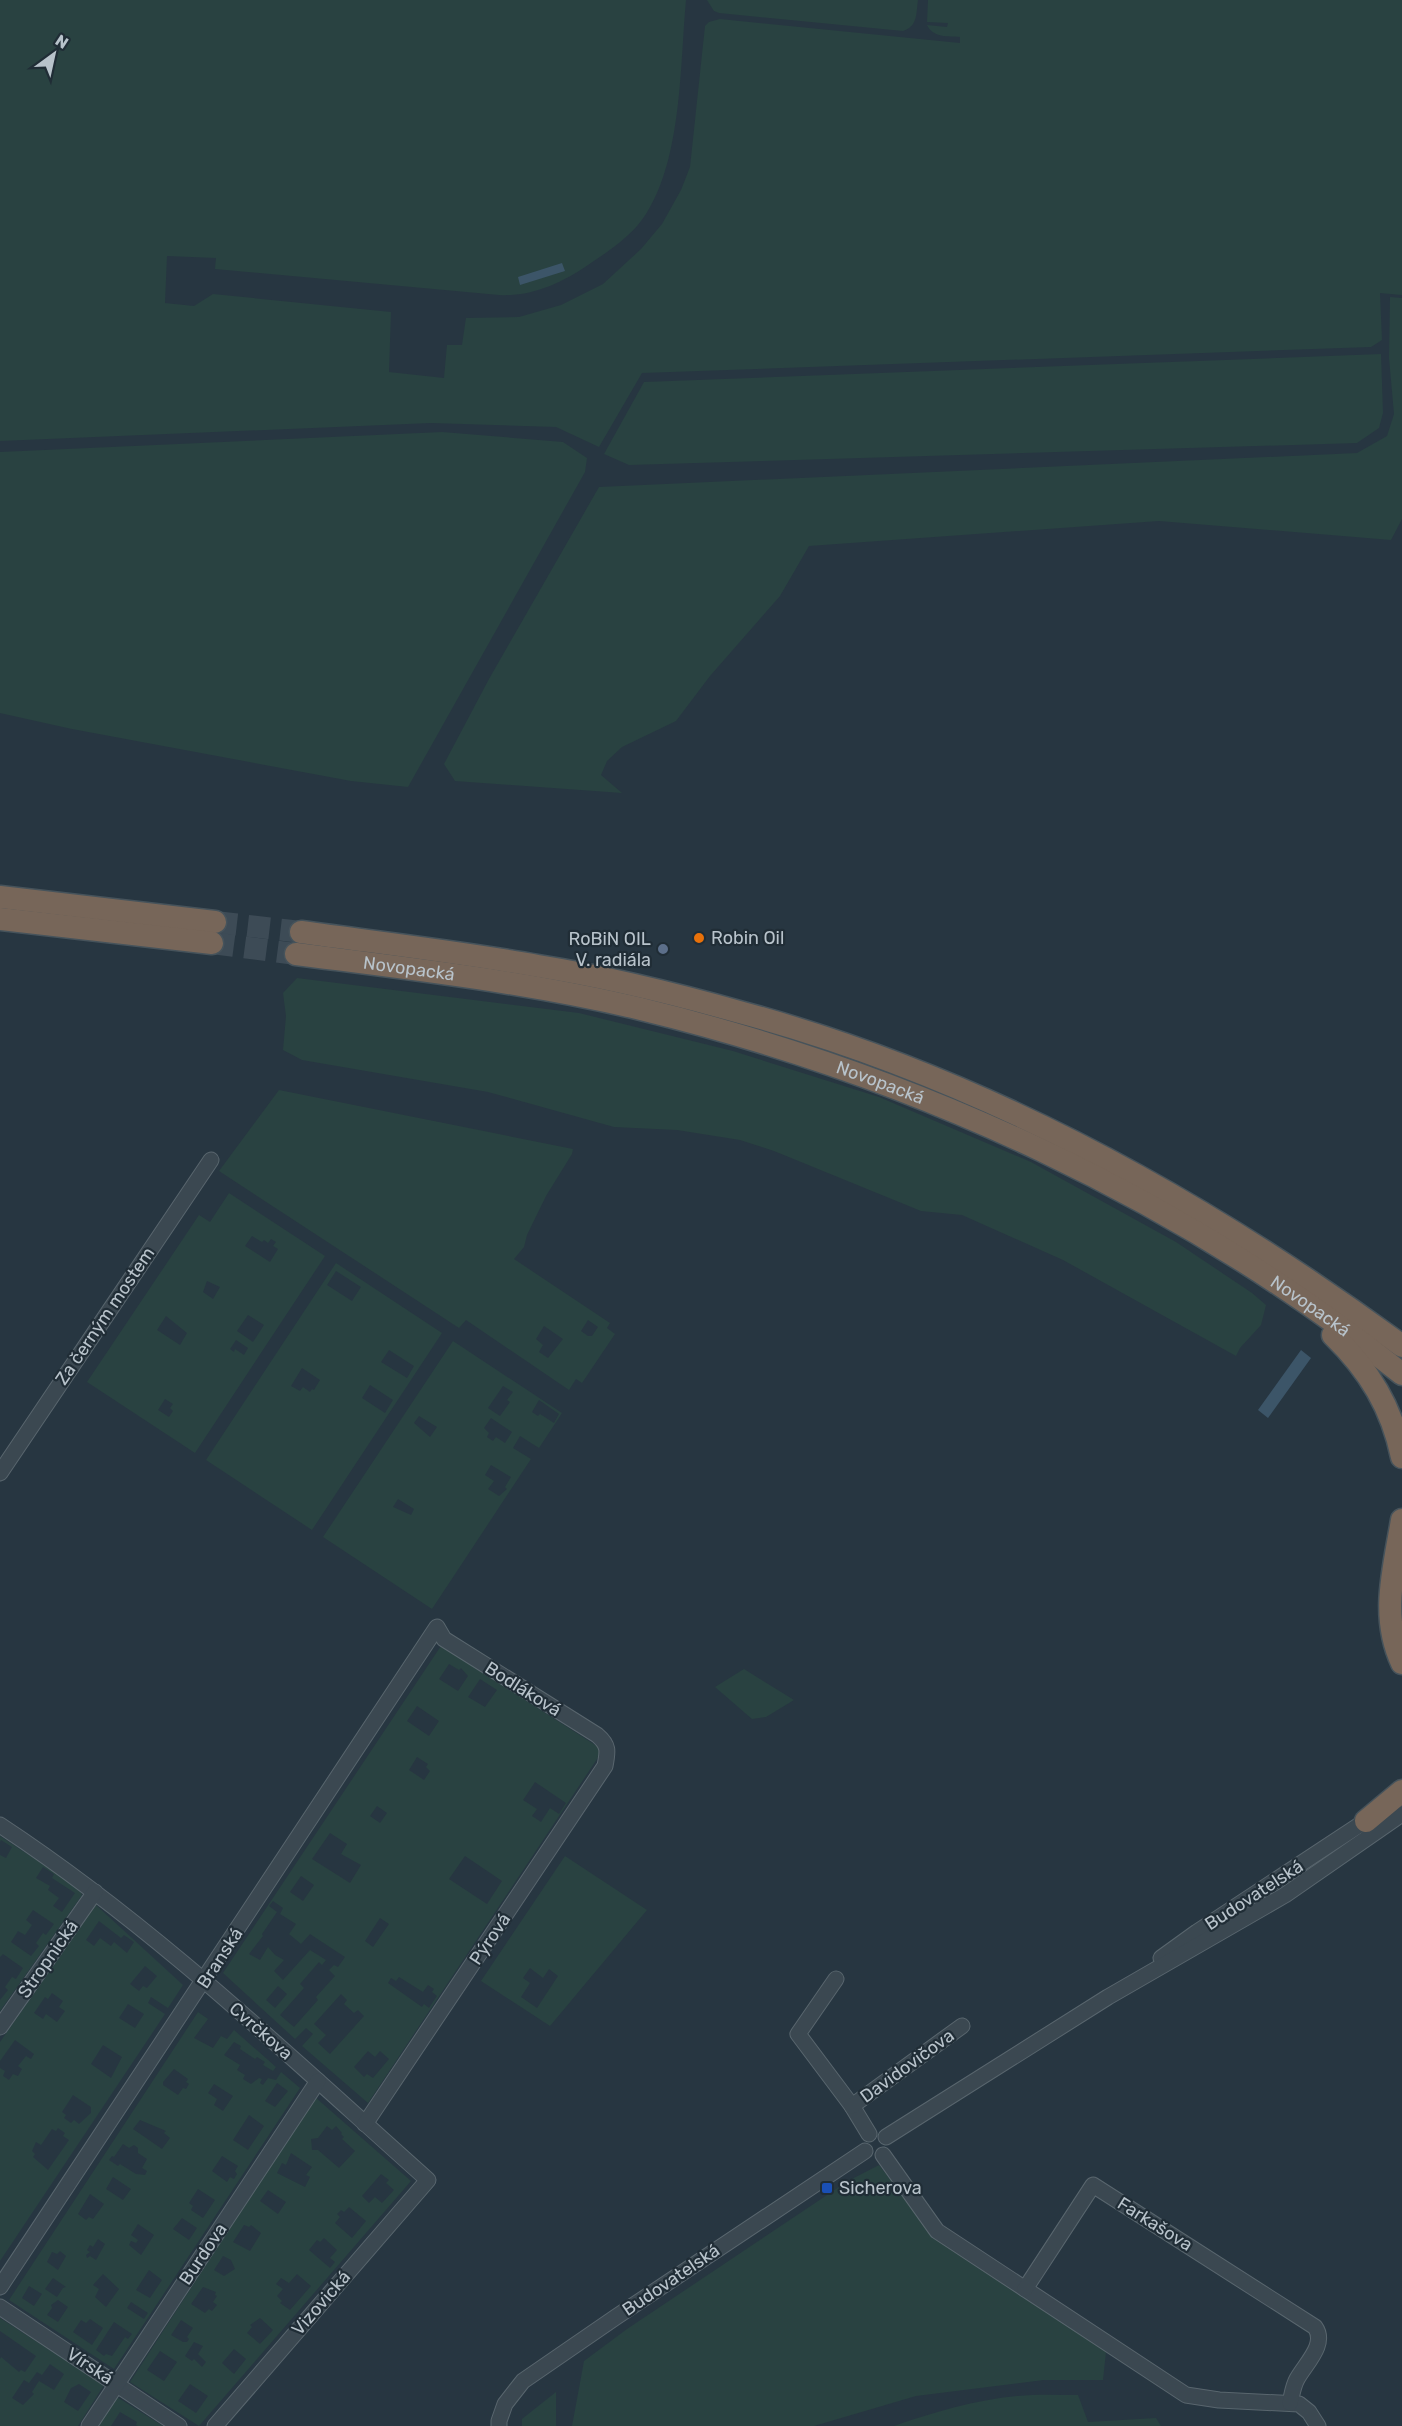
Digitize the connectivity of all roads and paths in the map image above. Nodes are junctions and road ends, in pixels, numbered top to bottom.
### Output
1 (0, 897) edge
2 (0, 919) edge
3 (212, 1160) dead end
4 (1287, 1290) junction
5 (1402, 1346) edge
6 (1402, 1374) edge
7 (1402, 1457) edge
8 (0, 1473) edge
9 (1402, 1520) edge
10 (1402, 1586) edge
11 (437, 1627) joint
12 (1402, 1639) edge
13 (1402, 1663) edge
14 (608, 1750) joint
15 (1402, 1791) edge
16 (1402, 1797) edge
17 (1402, 1814) edge
18 (1366, 1821) junction
19 (0, 1826) edge
20 (95, 1892) junction
21 (836, 1979) dead end
22 (204, 1981) junction
23 (1108, 1997) junction
24 (962, 2026) dead end
25 (0, 2027) edge
26 (318, 2082) junction
27 (852, 2106) junction
28 (365, 2124) junction
29 (869, 2134) junction
30 (886, 2137) junction
31 (865, 2151) junction
32 (884, 2155) junction
33 (428, 2181) joint
34 (0, 2288) edge
35 (1025, 2289) junction
36 (0, 2307) edge
37 (117, 2384) junction
38 (1290, 2403) junction
39 (497, 2424) edge
40 (89, 2426) edge
41 (179, 2426) edge
42 (215, 2426) edge
43 (1318, 2426) edge

1 - 2 highway
3 - 8 street, Za černým mostem
4 - 5 highway, Novopacká
4 - 6 highway, Novopacká
4 - 7 highway
9 - 13 highway
10 - 12 highway
11 - 14 street, Bodláková
11 - 22 street, Branská
14 - 28 street, Pýrová
15 - 18 highway
16 - 18 street, Budovatelská
17 - 23 street, Budovatelská
18 - 23 street, Budovatelská
19 - 20 street, Cvrčkova
20 - 22 street, Cvrčkova
20 - 25 street, Stropnická
21 - 27 street, Davidovičova
22 - 26 street, Cvrčkova
22 - 34 street, Branská
23 - 30 street, Budovatelská
24 - 27 street, Davidovičova
26 - 28 street, Cvrčkova
26 - 37 street, Burdova
27 - 29 street, Davidovičova
28 - 33 street, Cvrčkova
29 - 30 street
29 - 31 street
30 - 32 street
31 - 32 street
31 - 39 street, Budovatelská
32 - 35 street
33 - 42 street, Vizovická
35 - 38 street
35 - 38 street, Farkašova
36 - 37 street, Vírská
37 - 40 street, Burdova
37 - 41 street, Vírská
38 - 43 street

